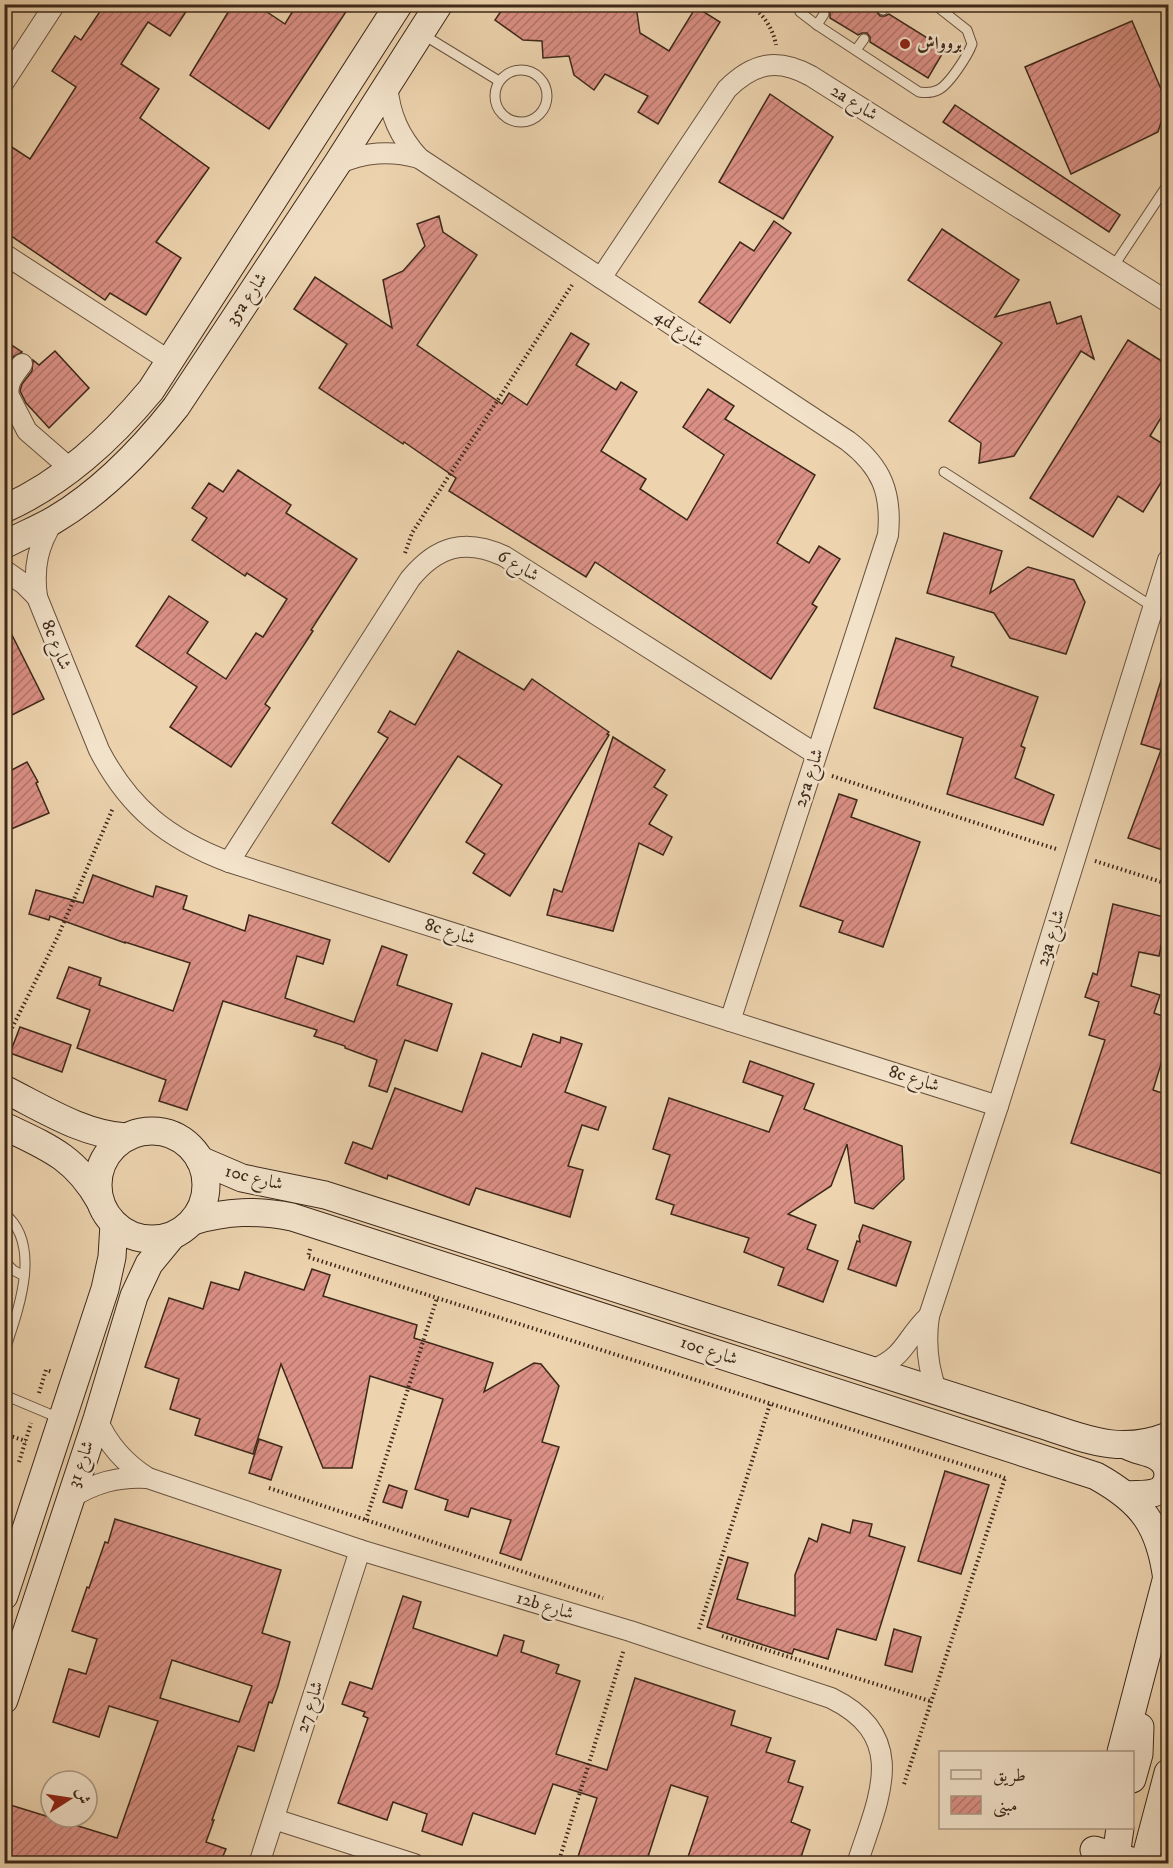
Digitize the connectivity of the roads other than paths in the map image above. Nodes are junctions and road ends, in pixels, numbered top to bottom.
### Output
1 (55, 4) edge
2 (399, 4) edge
3 (439, 4) edge
4 (797, 4) edge
5 (934, 4) edge
6 (824, 14) dead end
7 (817, 25) junction
8 (420, 33) junction
9 (864, 39) dead end
10 (856, 50) junction
11 (499, 81) junction
12 (4, 82) edge
13 (387, 85) junction
14 (419, 158) junction
15 (337, 164) junction
16 (1168, 184) edge
17 (4, 254) edge
18 (1113, 267) junction
19 (601, 278) junction
20 (1168, 302) edge
21 (171, 362) junction
22 (22, 364) dead end
23 (72, 470) junction
24 (944, 472) dead end
25 (4, 509) edge
26 (54, 520) junction
27 (888, 535) joint
28 (4, 544) edge
29 (1168, 560) edge
30 (4, 570) edge
31 (37, 597) junction
32 (1153, 607) junction
33 (814, 762) junction
34 (229, 862) junction
35 (730, 1021) junction
36 (4, 1089) edge
37 (998, 1106) junction
38 (4, 1126) edge
39 (126, 1137) junction
40 (201, 1161) junction
41 (100, 1201) junction
42 (4, 1213) edge
43 (114, 1224) junction
44 (183, 1229) junction
45 (4, 1261) edge
46 (24, 1276) junction
47 (929, 1316) junction
48 (4, 1353) edge
49 (872, 1370) junction
50 (4, 1392) edge
51 (938, 1392) junction
52 (63, 1419) junction
53 (97, 1419) junction
54 (1168, 1436) edge
55 (1127, 1446) junction
56 (148, 1478) junction
57 (1126, 1495) junction
58 (69, 1499) junction
59 (360, 1550) junction
60 (1168, 1576) edge
61 (4, 1596) edge
62 (4, 1700) edge
63 (1135, 1703) junction
64 (1121, 1751) edge
65 (1134, 1770) edge
66 (1168, 1773) edge
67 (274, 1818) junction
68 (1134, 1820) edge
69 (1119, 1829) edge
70 (1128, 1829) edge
71 (1109, 1855) edge
72 (259, 1863) edge
73 (414, 1863) edge
74 (857, 1863) edge

1 - 12 street
2 - 21 street, 35a شارع
3 - 8 street, 35a شارع
4 - 7 lane
5 - 10 lane
6 - 7 lane
7 - 10 lane
8 - 11 lane
8 - 13 street, 35a شارع
9 - 10 lane
11 - 11 lane
13 - 14 street, 4d شارع
13 - 15 street, 35a شارع
14 - 15 street, 4d شارع
14 - 19 street, 4d شارع
15 - 26 street, 35a شارع
16 - 18 lane
17 - 21 street
18 - 19 street, 2a شارع
18 - 20 street, 2a شارع
19 - 27 street, 4d شارع
21 - 23 street, 35a شارع
22 - 23 street
23 - 25 street, 35a شارع
24 - 32 lane
26 - 28 street, 35a شارع
26 - 31 street, 8c شارع
27 - 33 street, 25a شارع
29 - 32 street, 23a شارع
30 - 31 street, 8c شارع
31 - 34 street, 8c شارع
32 - 37 street, 23a شارع
33 - 34 street, شارع 6
33 - 35 street, 25a شارع
34 - 35 street, 8c شارع
35 - 37 street, 8c شارع
36 - 39 street
37 - 47 street, 23a شارع
38 - 41 street
39 - 40 street
39 - 41 street
40 - 44 street
40 - 49 street, 10c شارع
41 - 43 street
42 - 46 lane
43 - 44 street
43 - 52 street, شارع 31
44 - 53 street, شارع 31
44 - 57 street, 10c شارع
45 - 46 lane
46 - 48 lane
47 - 49 street, 23a شارع
47 - 51 street, 23a شارع
49 - 51 street, 10c شارع
50 - 52 lane
51 - 55 street, 10c شارع
52 - 61 street, شارع 31
53 - 56 street, 12b شارع
53 - 58 street, شارع 31
54 - 55 street, 10c شارع
55 - 57 street
56 - 58 street, 12b شارع
56 - 59 street, 12b شارع
57 - 60 street, 10c شارع
58 - 62 street, شارع 31
59 - 67 street, شارع 27
59 - 74 street, 12b شارع
60 - 63 street
63 - 64 street
63 - 65 street
66 - 68 street
67 - 72 street, شارع 27
67 - 73 street
69 - 71 street
70 - 71 street

